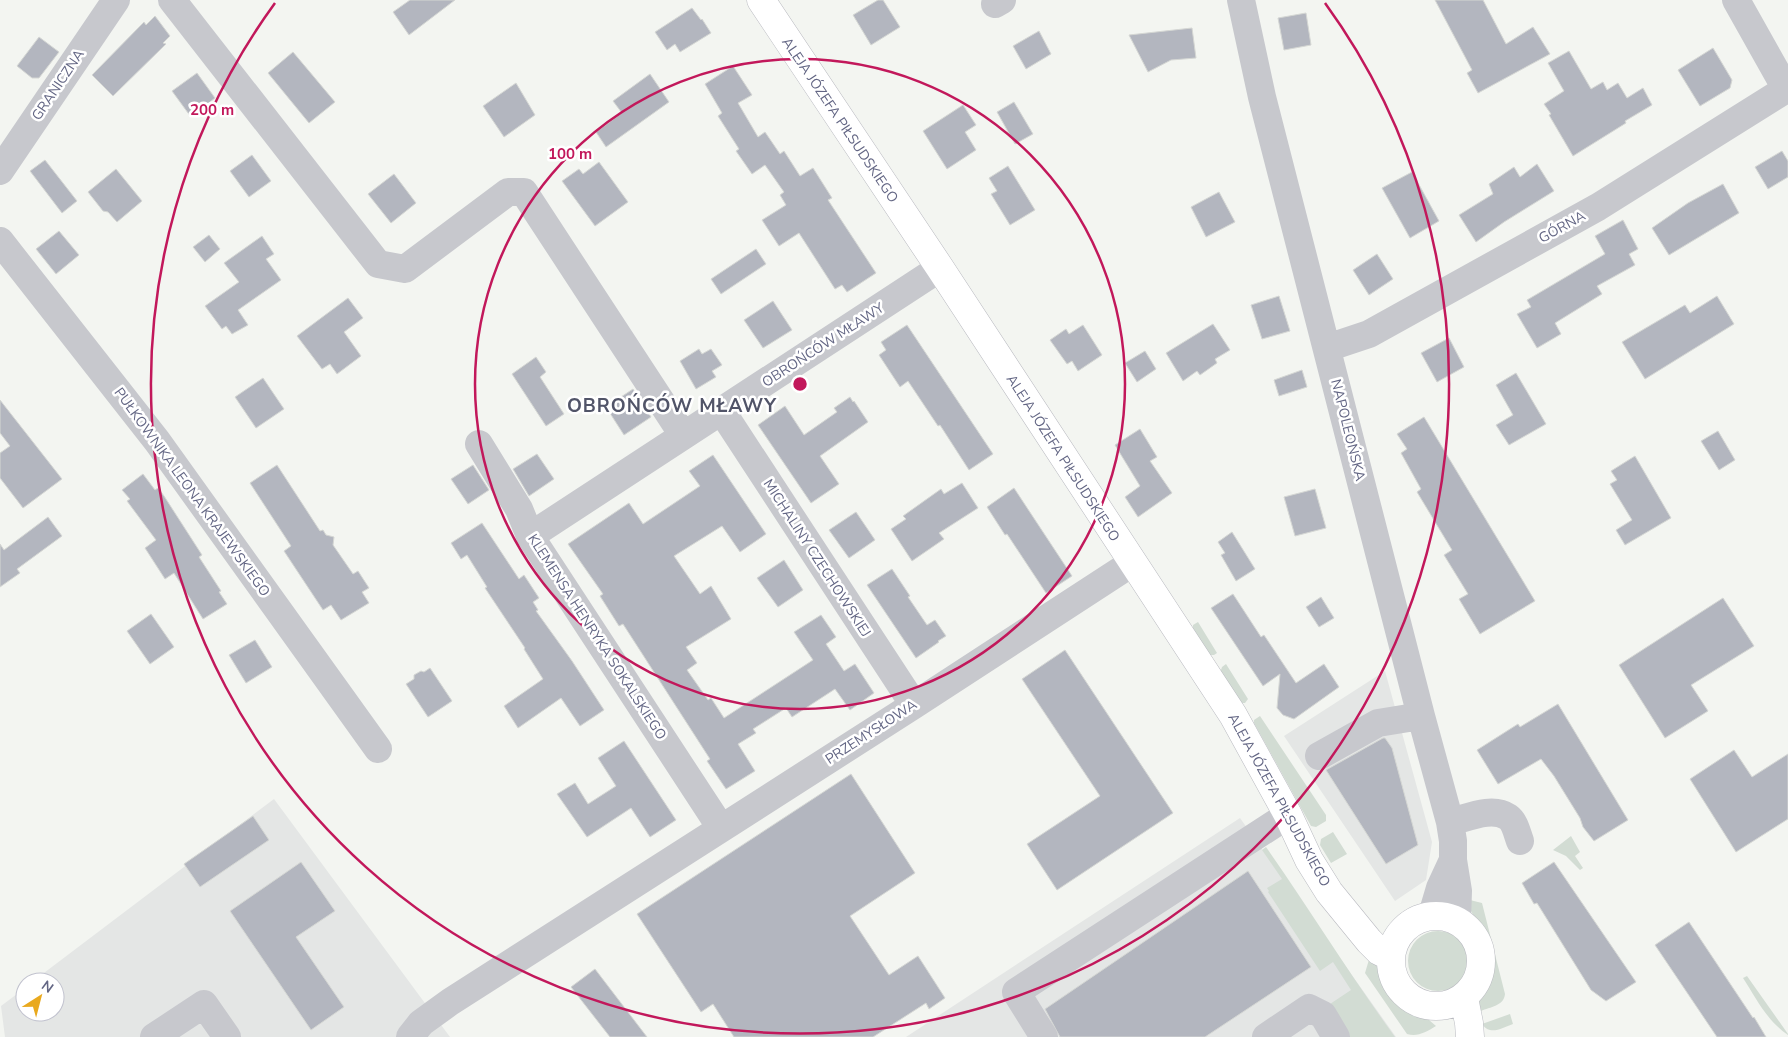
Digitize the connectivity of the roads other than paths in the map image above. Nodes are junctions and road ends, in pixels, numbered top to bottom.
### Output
1 (116, 0) edge
2 (172, 0) edge
3 (761, 0) edge
4 (1241, 0) edge
5 (1736, 0) edge
6 (1787, 89) edge
7 (0, 171) edge
8 (0, 241) edge
9 (940, 268) junction
10 (1327, 348) junction
11 (721, 410) junction
12 (683, 435) junction
13 (478, 444) dead end
14 (530, 536) junction
15 (1132, 563) junction
16 (914, 705) junction
17 (1421, 716) junction
18 (378, 748) dead end
19 (1319, 756) dead end
20 (1288, 815) junction
21 (1450, 822) junction
22 (721, 828) junction
23 (1520, 841) dead end
24 (1444, 918) junction
25 (1396, 945) junction
26 (1451, 1002) junction
27 (154, 1037) edge
28 (227, 1037) edge
29 (410, 1037) edge
30 (1044, 1037) edge
31 (1266, 1037) edge
32 (1336, 1037) edge
33 (1458, 1037) edge
34 (1470, 1037) edge

1 - 7 street, GRANICZNA
2 - 12 street
3 - 9 main road, ALEJA JÓZEFA PIŁSUDSKIEGO
4 - 10 street, NAPOLEOŃSKA
5 - 6 street
6 - 10 street, GÓRNA
8 - 18 street, PUŁKOWNIKA LEONA KRAJEWSKIEGO
9 - 11 street, OBROŃCÓW MŁAWY
9 - 15 main road, ALEJA JÓZEFA PIŁSUDSKIEGO
10 - 17 street, NAPOLEOŃSKA
11 - 12 street, OBROŃCÓW MŁAWY
11 - 16 street, MICHALINY CZECHOWSKIEJ
12 - 14 street, OBROŃCÓW MŁAWY
13 - 14 street, KLEMENSA HENRYKA SOKALSKIEGO
14 - 22 street, KLEMENSA HENRYKA SOKALSKIEGO
15 - 16 street, PRZEMYSŁOWA
15 - 20 main road, ALEJA JÓZEFA PIŁSUDSKIEGO
16 - 22 street, PRZEMYSŁOWA
17 - 19 street
17 - 21 street, NAPOLEOŃSKA
20 - 25 main road, ALEJA JÓZEFA PIŁSUDSKIEGO
20 - 30 street
21 - 23 street
21 - 24 street, NAPOLEOŃSKA
22 - 29 street, PRZEMYSŁOWA
24 - 25 main road
24 - 26 main road
25 - 26 main road
26 - 33 main road
26 - 34 main road
27 - 28 street
31 - 32 street

